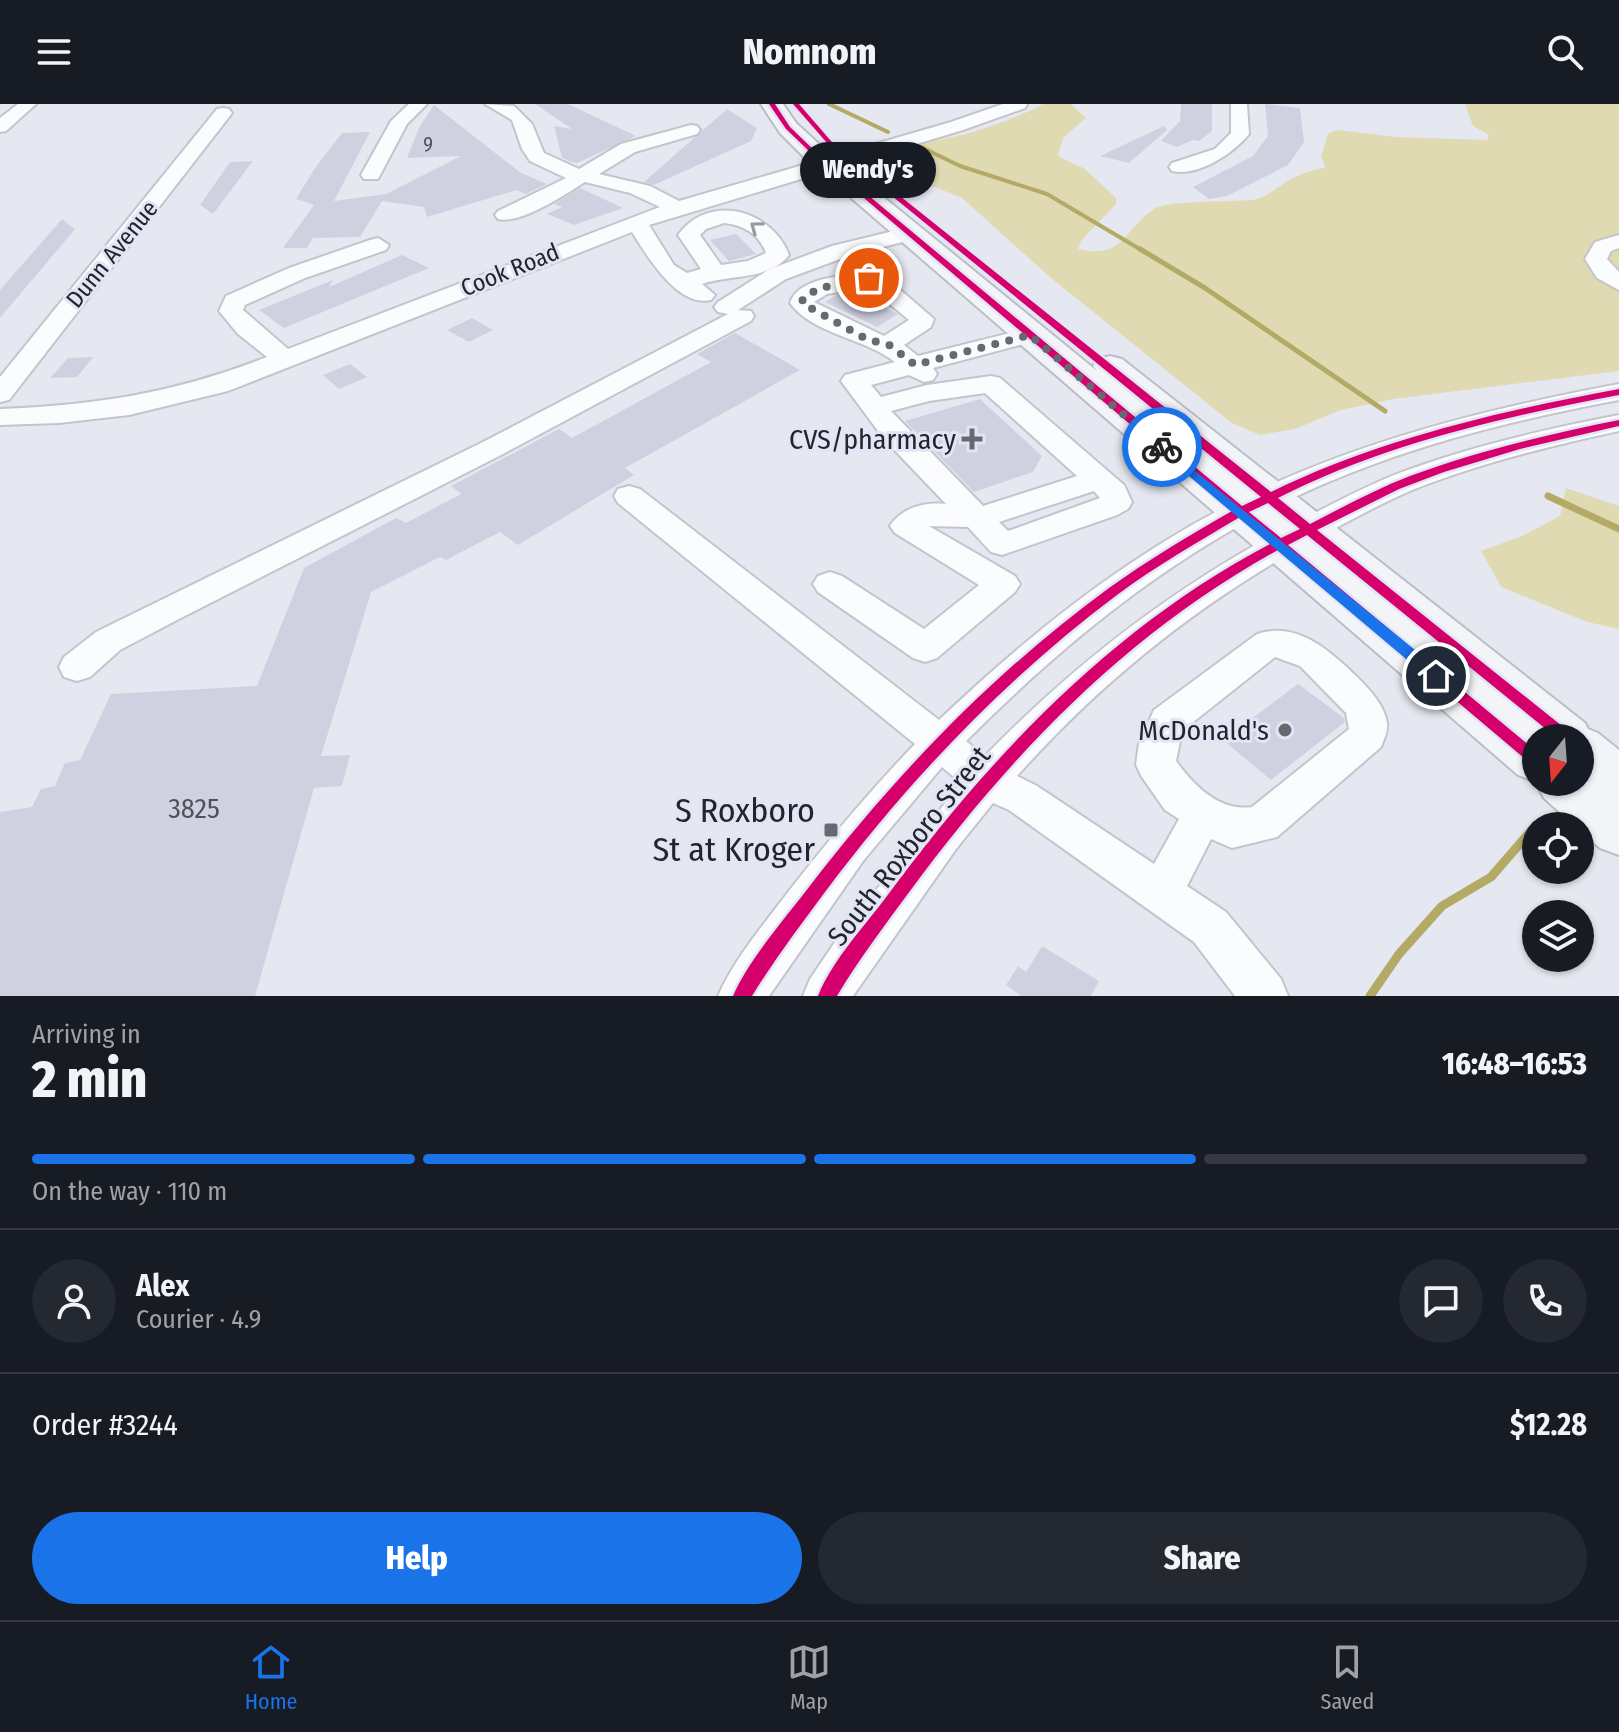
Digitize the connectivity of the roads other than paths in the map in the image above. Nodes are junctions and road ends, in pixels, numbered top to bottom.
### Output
1 (28, 104) edge
2 (419, 104) edge
3 (493, 104) edge
4 (772, 104) edge
5 (796, 104) edge
6 (1019, 104) edge
7 (1239, 104) edge
8 (223, 113) dead end
9 (0, 127) edge
10 (691, 130) dead end
11 (837, 160) junction
12 (1179, 167) dead end
13 (371, 175) dead end
14 (583, 176) junction
15 (676, 208) junction
16 (505, 215) dead end
17 (637, 222) junction
18 (910, 233) junction
19 (1619, 241) edge
20 (378, 245) dead end
21 (784, 262) junction
22 (713, 270) junction
23 (685, 283) junction
24 (1619, 283) edge
25 (820, 288) junction
26 (726, 307) junction
27 (1030, 335) junction
28 (888, 344) junction
29 (286, 360) junction
30 (915, 365) junction
31 (940, 390) junction
32 (1619, 392) edge
33 (0, 394) edge
34 (876, 407) junction
35 (0, 417) edge
36 (1619, 423) edge
37 (629, 496) dead end
38 (1255, 505) junction
39 (977, 518) junction
40 (1294, 536) junction
41 (830, 584) dead end
42 (77, 667) dead end
43 (1548, 724) edge
44 (940, 745) junction
45 (1522, 747) edge
46 (1594, 759) edge
47 (986, 780) junction
48 (1619, 780) edge
49 (1578, 796) edge
50 (1204, 812) junction
51 (1619, 831) edge
52 (1161, 893) junction
53 (742, 996) edge
54 (827, 996) edge
55 (1264, 996) edge

1 - 9 street
2 - 13 street
3 - 14 street
4 - 11 main road
5 - 11 main road
6 - 11 street, Cook Road
7 - 12 street
8 - 33 street, Dunn Avenue
10 - 14 street
11 - 15 street, Cook Road
11 - 18 main road
11 - 38 main road
14 - 15 street
14 - 16 street
15 - 17 street, Cook Road
17 - 23 street
17 - 29 street, Cook Road
18 - 21 street
18 - 27 main road
19 - 24 street
20 - 29 street
21 - 22 street
21 -> 22 street
21 - 25 street
21 - 26 street
22 - 23 street
23 - 26 street
25 - 28 street
25 - 28 street
26 - 42 street
27 - 30 street
27 - 38 main road
28 - 30 street
29 - 35 street, Cook Road
30 - 31 street
30 - 34 street
31 - 34 street
31 - 39 street
32 - 38 street, South Roxboro Street
34 - 39 street
36 - 40 street, South Roxboro Street
37 - 44 street
38 - 40 main road
38 - 44 street, South Roxboro Street
39 - 41 street
40 - 43 main road
40 - 45 main road
40 - 47 street, South Roxboro Street
44 - 47 street
44 - 53 street, South Roxboro Street
46 - 48 main road
47 - 52 street
47 - 54 street, South Roxboro Street
49 - 51 main road
50 - 50 street
50 - 52 street
52 - 55 street

